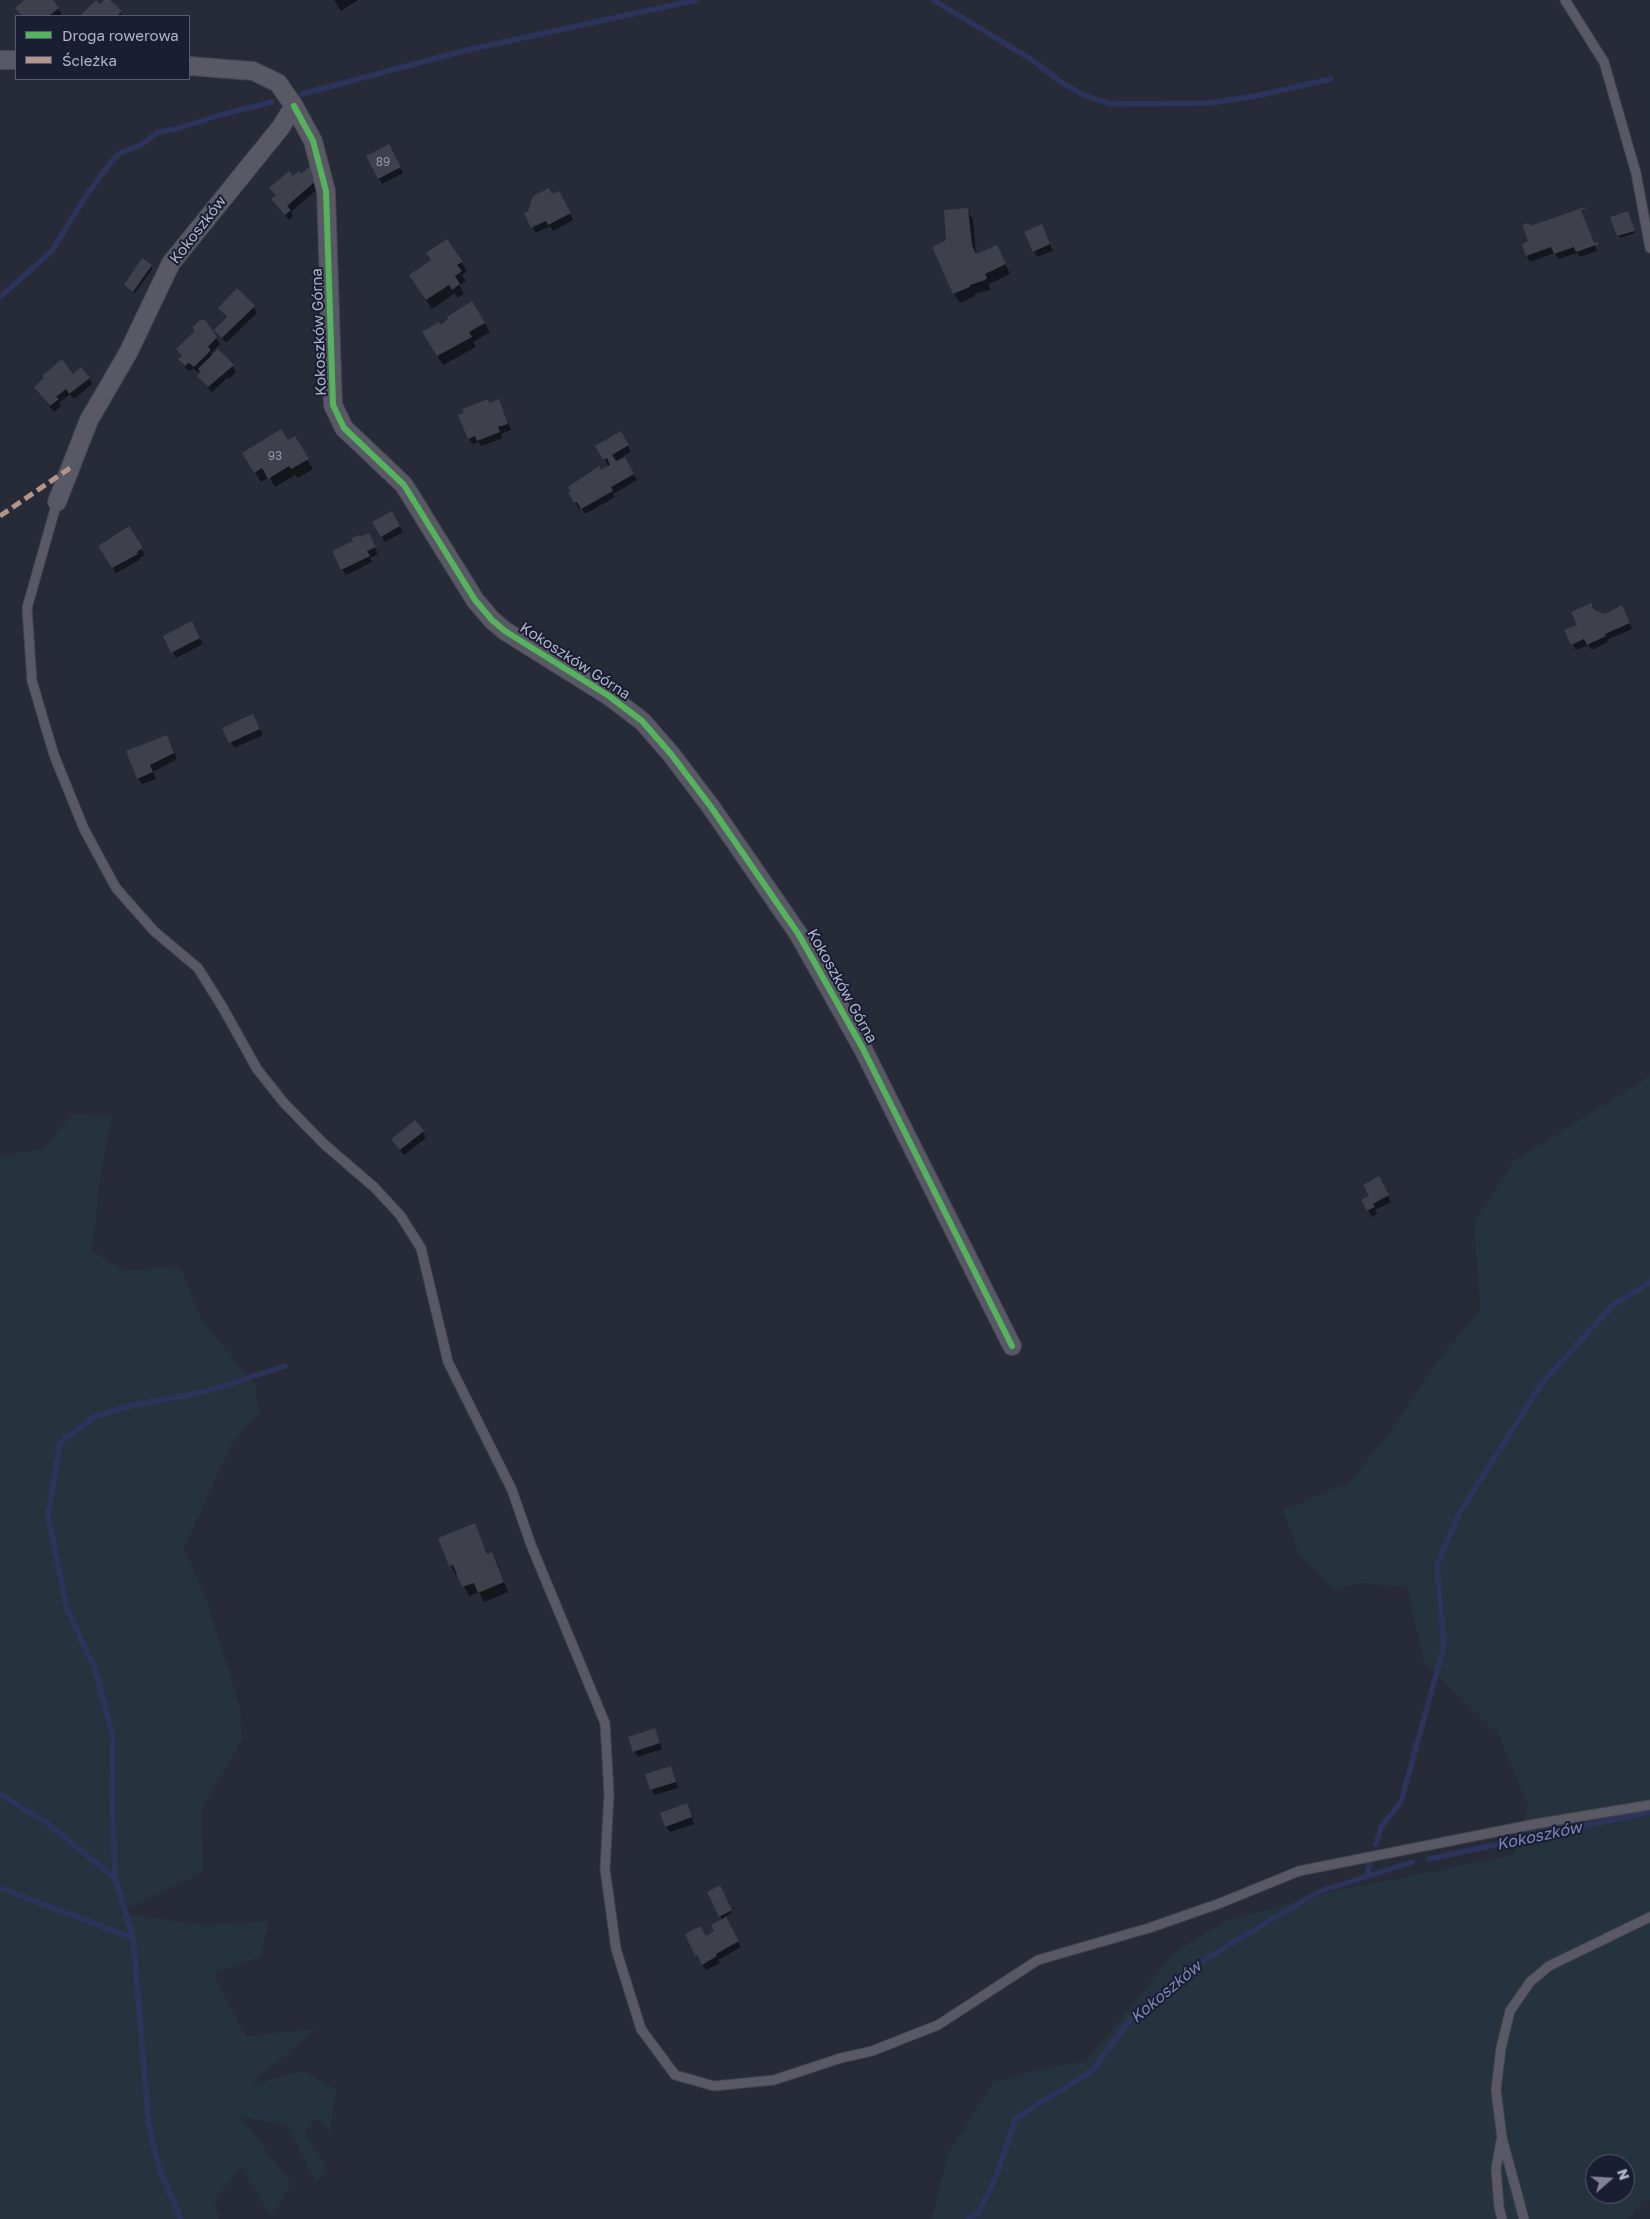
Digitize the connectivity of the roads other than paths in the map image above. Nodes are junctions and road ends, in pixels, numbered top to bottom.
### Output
1 (1566, 0) edge
2 (0, 60) edge
3 (15, 60) edge
4 (190, 66) edge
5 (294, 106) junction
6 (1650, 248) edge
7 (57, 502) joint
8 (1012, 1346) dead end
9 (1650, 1805) edge
10 (1650, 1917) edge
11 (1502, 2138) junction
12 (1502, 2219) edge
13 (1524, 2219) edge

1 - 6 lane
2 - 3 street
4 - 5 street
5 - 7 street, Kokoszków
5 - 8 street, Kokoszków Górna
7 - 9 lane
10 - 11 lane
11 - 12 lane
11 - 13 lane

